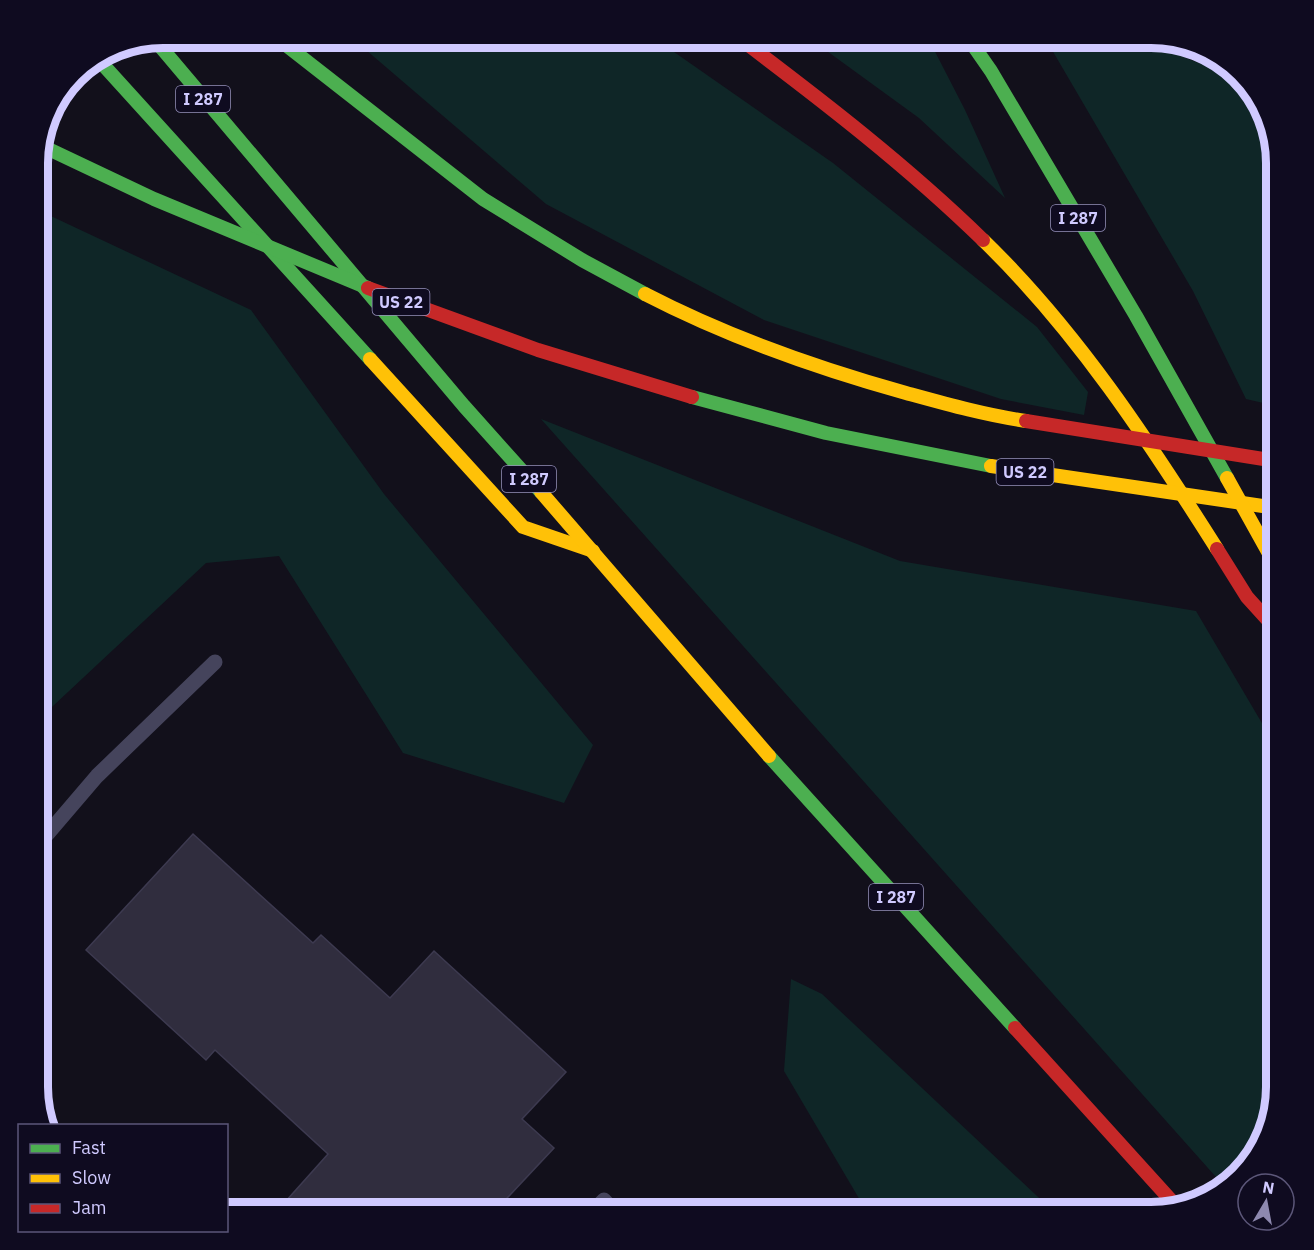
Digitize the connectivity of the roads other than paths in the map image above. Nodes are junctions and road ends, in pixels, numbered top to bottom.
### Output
1 (161, 48) edge
2 (290, 48) edge
3 (752, 48) edge
4 (975, 48) edge
5 (103, 65) edge
6 (49, 149) edge
7 (1266, 459) edge
8 (1266, 507) edge
9 (1266, 548) edge
10 (594, 552) junction
11 (1266, 618) edge
12 (215, 662) dead end
13 (48, 833) edge
14 (1171, 1200) edge

1 - 10 highway, I 287
2 - 7 highway
3 - 11 highway
4 - 9 highway, I 287
5 - 10 highway
6 - 8 highway, US 22
10 - 14 highway, I 287
12 - 13 lane

